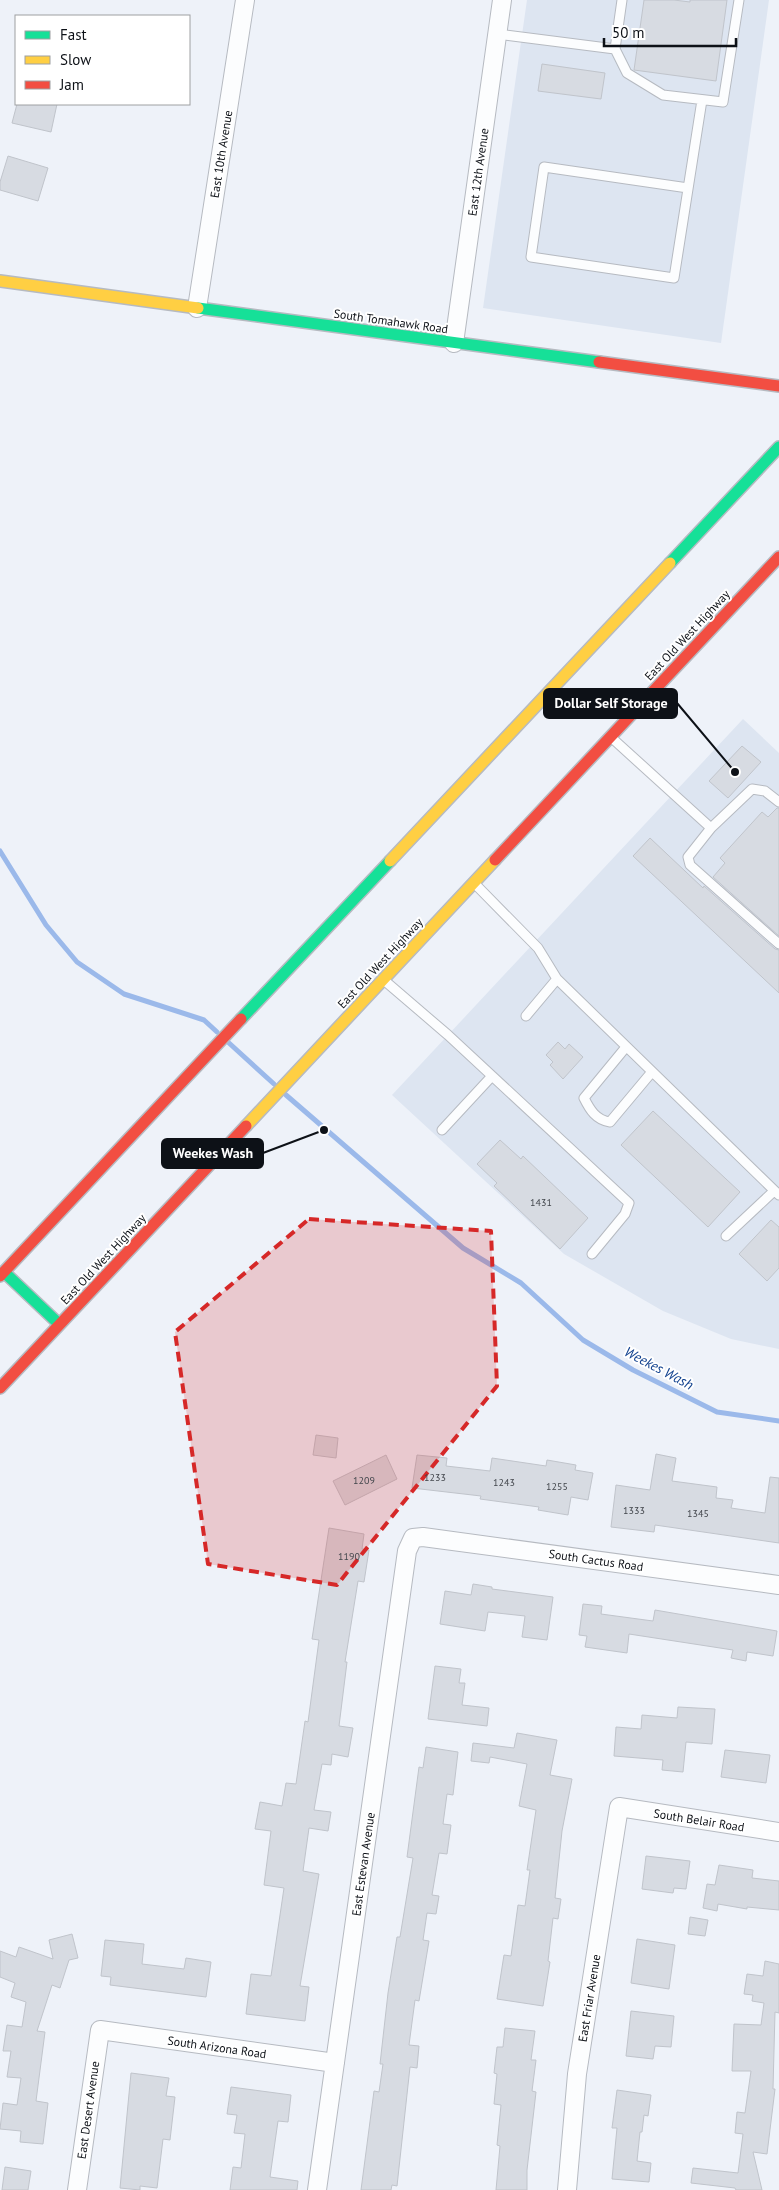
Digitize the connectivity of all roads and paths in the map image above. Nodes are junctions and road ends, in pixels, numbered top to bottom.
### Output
1 (245, 0) edge
2 (502, 0) edge
3 (622, 0) edge
4 (738, 0) edge
5 (497, 34) junction
6 (615, 49) junction
7 (702, 100) junction
8 (688, 188) junction
9 (0, 281) edge
10 (197, 308) junction
11 (454, 343) junction
12 (779, 386) edge
13 (779, 447) edge
14 (779, 557) edge
15 (611, 737) junction
16 (779, 802) edge
17 (711, 828) junction
18 (474, 883) junction
19 (779, 944) edge
20 (556, 979) junction
21 (383, 980) junction
22 (526, 1016) dead end
23 (626, 1047) junction
24 (651, 1072) junction
25 (492, 1076) junction
26 (442, 1130) dead end
27 (777, 1193) edge
28 (726, 1236) dead end
29 (592, 1254) dead end
30 (2, 1274) edge
31 (59, 1324) junction
32 (0, 1388) edge
33 (413, 1538) joint
34 (779, 1585) edge
35 (619, 1808) joint
36 (779, 1832) edge
37 (100, 2030) joint
38 (335, 2063) junction
39 (77, 2190) edge
40 (317, 2190) edge
41 (567, 2190) edge

1 - 10 street, East 10th Avenue
2 - 5 street, East 12th Avenue
3 - 6 lane
4 - 7 lane
5 - 6 lane
5 - 11 street, East 12th Avenue
6 - 7 lane
7 - 8 lane
8 - 8 lane
9 - 10 main road, South Tomahawk Road
10 - 11 main road, South Tomahawk Road
11 - 12 main road, South Tomahawk Road
13 - 30 main road
14 - 15 main road, East Old West Highway
15 - 17 lane
15 - 18 main road, East Old West Highway
16 - 17 lane
17 - 19 lane
18 - 20 lane
18 - 21 main road, East Old West Highway
20 - 22 lane
20 - 23 lane
21 - 25 lane
21 - 31 main road, East Old West Highway
23 - 24 lane
23 - 24 lane
24 - 27 lane
25 - 26 lane
25 - 29 lane
27 - 28 lane
30 - 31 main road
31 - 32 main road, East Old West Highway
33 - 34 street, South Cactus Road
33 - 38 street, East Estevan Avenue
35 - 36 street, South Belair Road
35 - 41 street, East Friar Avenue
37 - 38 street, South Arizona Road
37 - 39 street, East Desert Avenue
38 - 40 street, East Estevan Avenue

